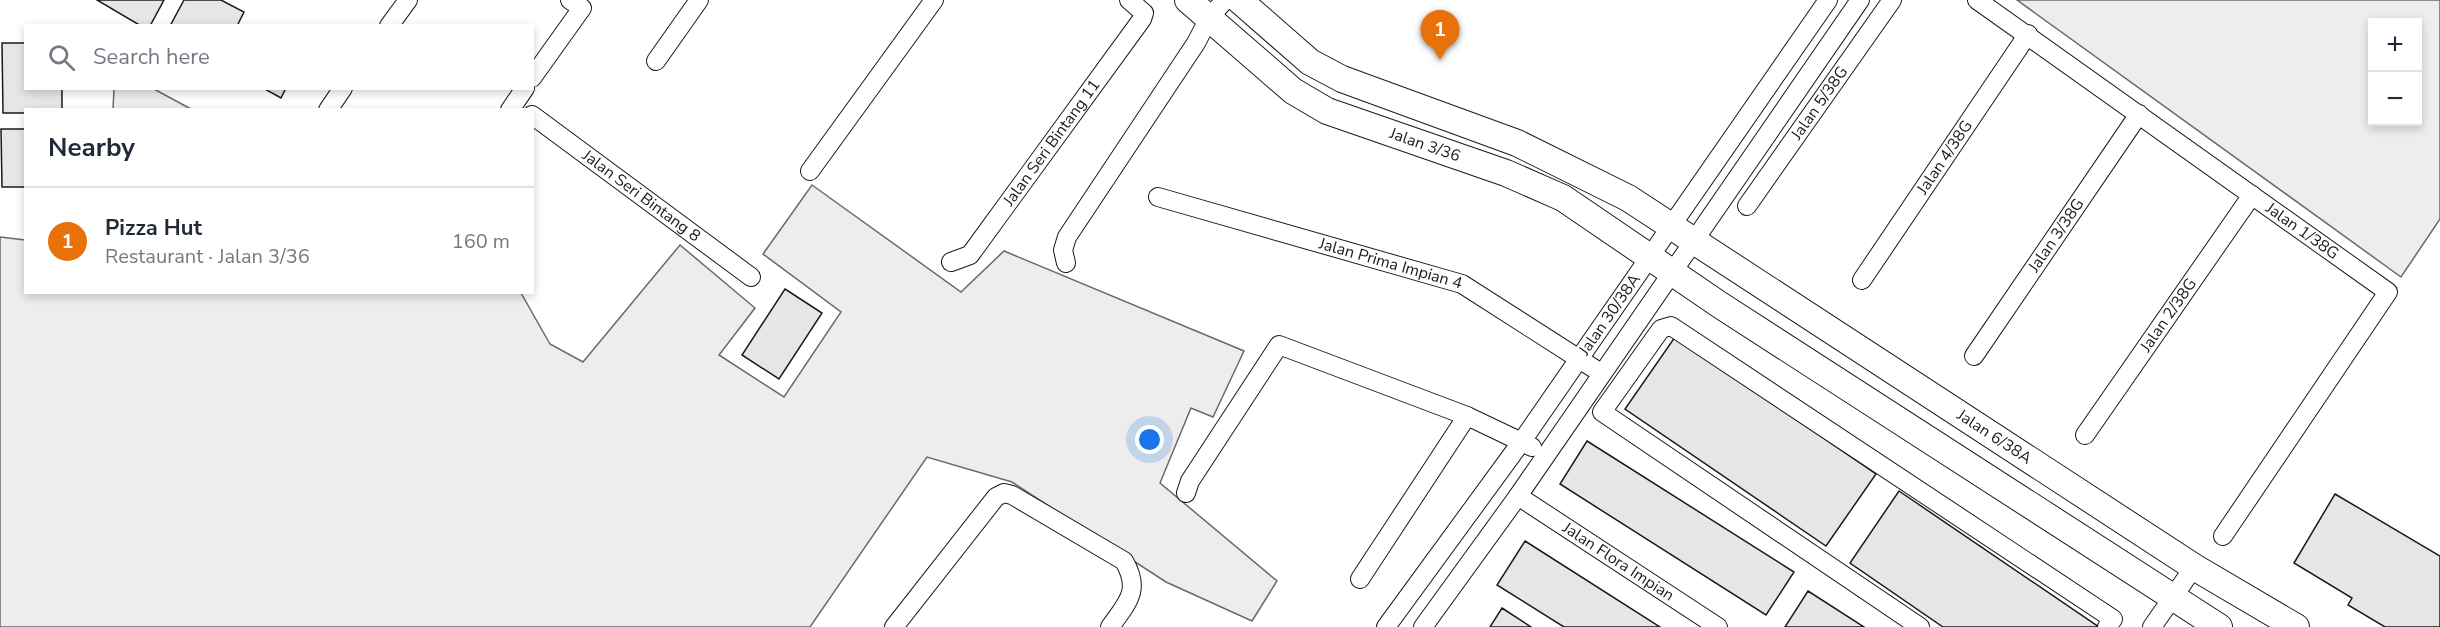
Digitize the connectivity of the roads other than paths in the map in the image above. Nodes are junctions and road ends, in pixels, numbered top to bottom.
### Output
1 (408, 0) edge
2 (570, 0) edge
3 (699, 0) edge
4 (934, 0) edge
5 (1128, 0) edge
6 (1188, 0) edge
7 (1239, 0) edge
8 (1828, 0) edge
9 (1860, 0) edge
10 (1893, 0) edge
11 (1977, 0) edge
12 (1217, 9) edge
13 (391, 24) edge
14 (1807, 30) junction
15 (2028, 34) junction
16 (1829, 45) junction
17 (656, 61) dead end
18 (534, 75) edge
19 (342, 90) edge
20 (329, 108) edge
21 (2139, 114) junction
22 (534, 116) edge
23 (810, 171) dead end
24 (2252, 195) junction
25 (1158, 197) dead end
26 (1747, 206) dead end
27 (1671, 227) junction
28 (1693, 242) junction
29 (1650, 258) junction
30 (951, 262) dead end
31 (1066, 262) dead end
32 (1672, 272) junction
33 (751, 277) dead end
34 (1862, 280) dead end
35 (1974, 356) dead end
36 (1579, 359) junction
37 (1602, 373) junction
38 (1582, 399) junction
39 (1602, 412) junction
40 (1467, 416) junction
41 (2085, 435) dead end
42 (1522, 441) junction
43 (1544, 455) junction
44 (1186, 493) dead end
45 (1518, 496) junction
46 (2223, 536) dead end
47 (2194, 567) junction
48 (1360, 579) dead end
49 (2173, 598) junction
50 (894, 627) edge
51 (1110, 627) edge
52 (1386, 627) edge
53 (1423, 627) edge
54 (1718, 627) edge
55 (1920, 627) edge
56 (2107, 627) edge
57 (2152, 627) edge
58 (2219, 627) edge
59 (2296, 627) edge

1 - 13 street
2 - 18 street
3 - 17 street
4 - 23 street
5 - 30 street, Jalan Seri Bintang 11
6 - 12 street, Jalan 3/36
7 - 27 street, Jalan 3/36
8 - 14 street, Jalan 30/38A
9 - 16 street, Jalan 30/38A
10 - 26 street, Jalan 5/38G
11 - 15 street, Jalan 1/38G
12 - 29 street, Jalan 3/36
12 - 31 street
14 - 16 street
14 - 27 street, Jalan 30/38A
15 - 21 street, Jalan 1/38G
15 - 34 street, Jalan 4/38G
16 - 28 street, Jalan 30/38A
19 - 20 street
21 - 24 street, Jalan 1/38G
21 - 35 street, Jalan 3/38G
22 - 33 street, Jalan Seri Bintang 8
24 - 41 street, Jalan 2/38G
24 - 46 street, Jalan 1/38G
25 - 36 street, Jalan Prima Impian 4
27 - 28 street, Jalan 3/36
27 - 29 street, Jalan 30/38A
28 - 32 street, Jalan 30/38A
28 - 47 street, Jalan 6/38A
29 - 32 street, Jalan 3/36
29 - 36 street, Jalan 30/38A
32 - 37 street, Jalan 30/38A
32 - 49 street
36 - 37 street, Jalan Prima Impian 4
36 - 42 street, Jalan 30/38A
37 - 38 street, Jalan 30/38A
38 - 39 street
38 - 43 street, Jalan 30/38A
39 - 55 street
39 - 56 street
40 - 42 street
40 - 44 street
40 - 48 street
42 - 43 street
42 - 52 street, Jalan 30/38A
43 - 45 street, Jalan 30/38A
45 - 53 street, Jalan 30/38A
45 - 54 street, Jalan Flora Impian
47 - 49 street
47 - 59 street, Jalan 6/38A
49 - 57 street
49 - 58 street
50 - 51 street

